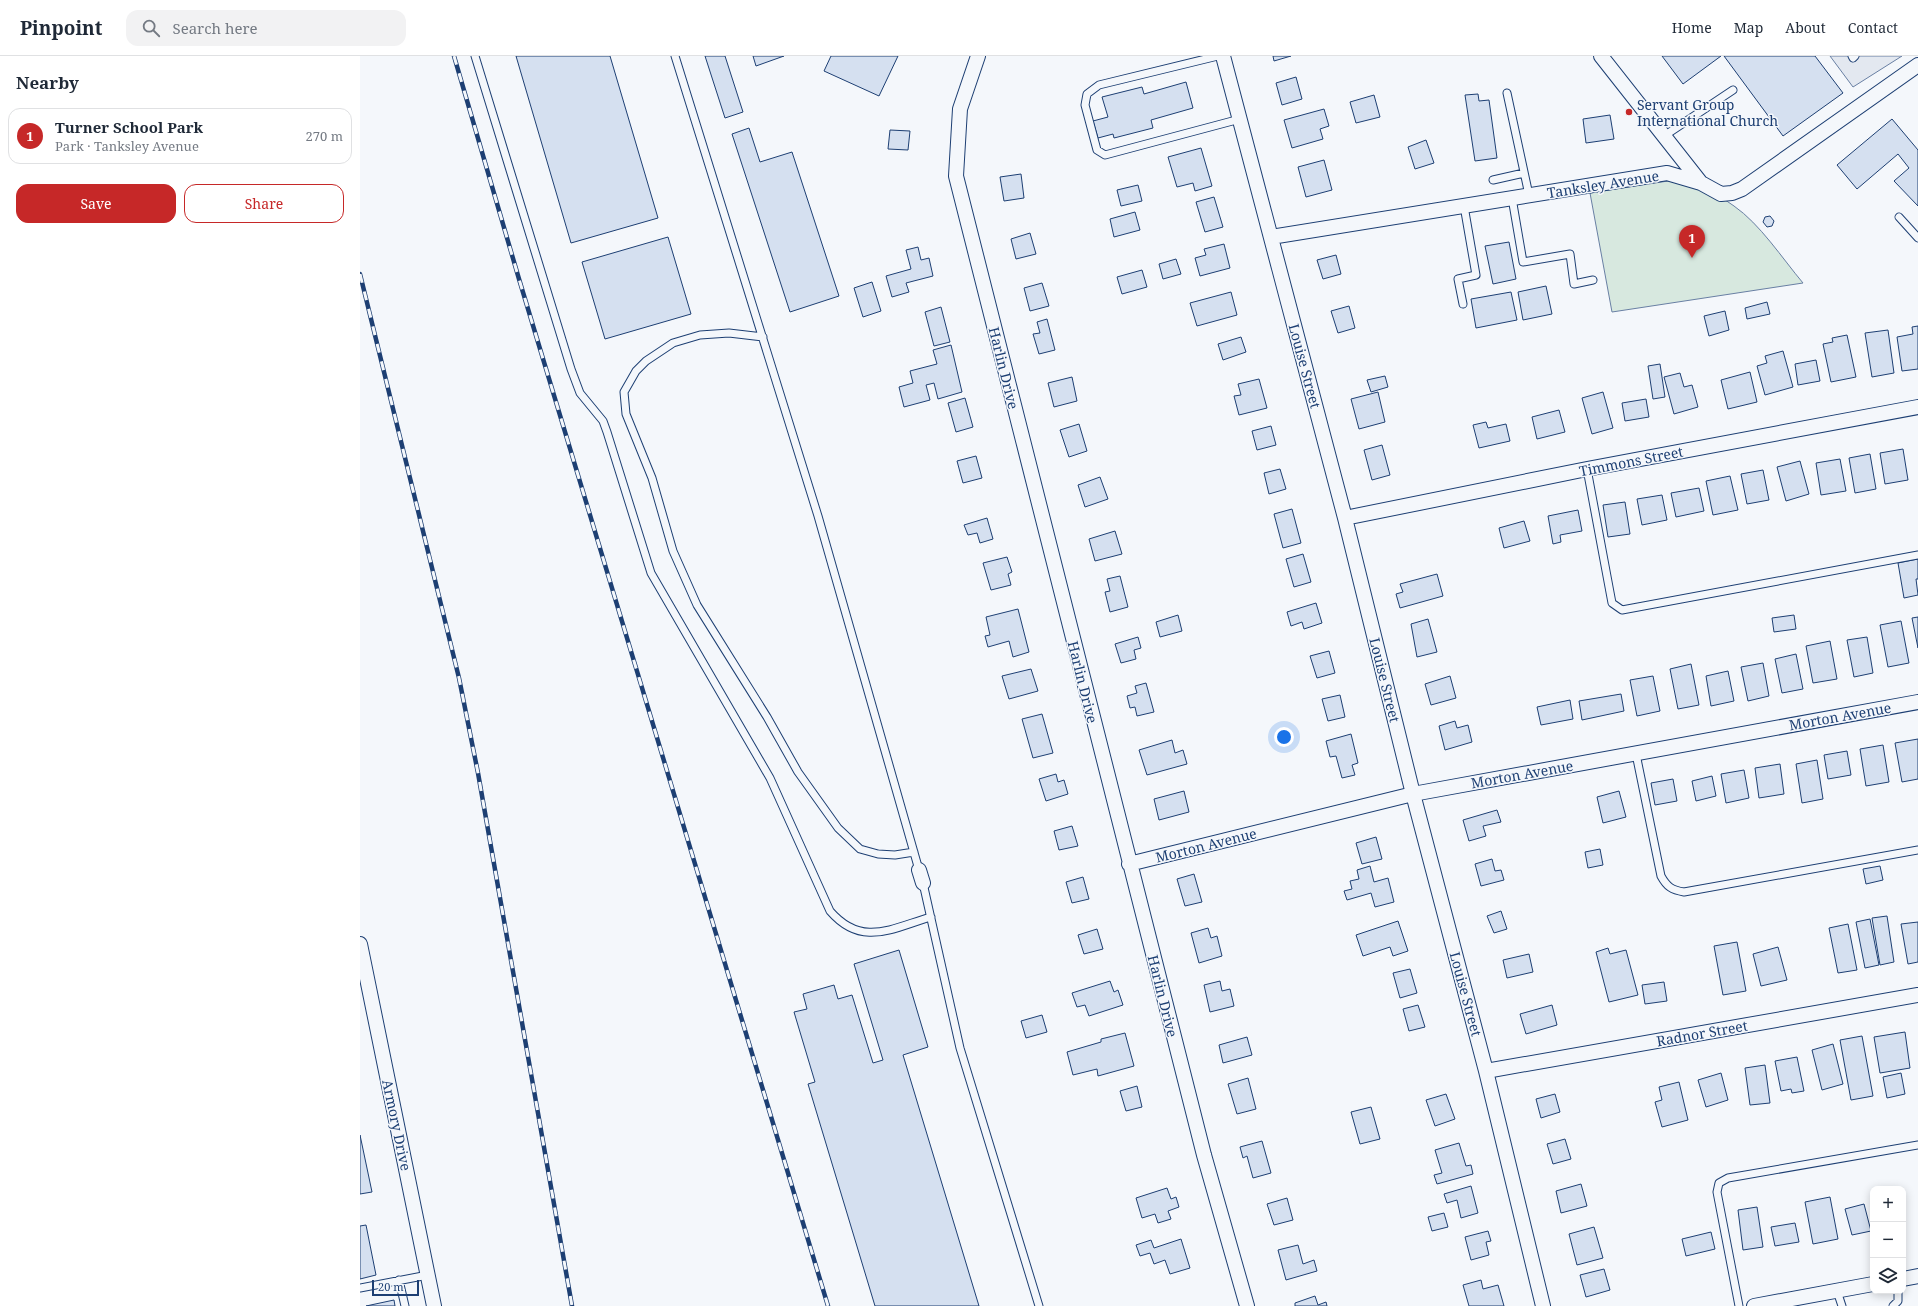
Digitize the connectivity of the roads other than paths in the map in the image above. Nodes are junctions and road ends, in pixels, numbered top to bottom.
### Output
1 (475, 56) edge
2 (675, 56) edge
3 (978, 56) edge
4 (1218, 56) edge
5 (1223, 56) edge
6 (1601, 56) edge
7 (1852, 56) edge
8 (1856, 56) edge
9 (1918, 65) edge
10 (1733, 90) dead end
11 (1508, 93) dead end
12 (1240, 119) junction
13 (1664, 136) junction
14 (1524, 173) junction
15 (1493, 180) dead end
16 (1701, 183) junction
17 (1529, 196) junction
18 (1512, 198) junction
19 (1464, 206) junction
20 (1899, 217) dead end
21 (1271, 237) junction
22 (1918, 238) edge
23 (1593, 280) dead end
24 (1463, 304) dead end
25 (762, 337) junction
26 (1918, 407) edge
27 (1587, 469) junction
28 (1345, 518) junction
29 (1918, 555) edge
30 (1918, 702) edge
31 (1636, 754) junction
32 (1413, 794) junction
33 (1918, 850) edge
34 (914, 852) junction
35 (1129, 864) junction
36 (931, 916) junction
37 (360, 944) edge
38 (1918, 995) edge
39 (1486, 1071) junction
40 (1918, 1144) edge
41 (428, 1275) junction
42 (1918, 1276) edge
43 (1906, 1278) edge
44 (399, 1280) junction
45 (1870, 1285) edge
46 (360, 1288) edge
47 (1837, 1291) junction
48 (1898, 1294) edge
49 (405, 1306) edge
50 (434, 1306) edge
51 (1039, 1306) edge
52 (1247, 1306) edge
53 (1543, 1306) edge
54 (1739, 1306) edge
55 (1754, 1306) edge
56 (1842, 1306) edge
57 (1893, 1306) edge

1 - 36 lane
2 - 25 lane
3 - 35 street, Harlin Drive
4 - 12 lane
5 - 12 street, Louise Street
6 - 13 street
7 - 8 lane
9 - 16 street, Tanksley Avenue
10 - 13 lane
11 - 14 lane
12 - 21 street, Louise Street
13 - 16 street
14 - 15 lane
14 - 17 lane
16 - 17 street, Tanksley Avenue
17 - 18 street, Tanksley Avenue
18 - 19 street, Tanksley Avenue
18 - 23 lane
19 - 21 street, Tanksley Avenue
19 - 24 lane
20 - 22 lane
21 - 28 street, Louise Street
25 - 34 lane
25 - 34 lane
26 - 27 street, Timmons Street
27 - 28 street, Timmons Street
27 - 29 lane
28 - 32 street, Louise Street
30 - 31 street, Morton Avenue
31 - 32 street, Morton Avenue
31 - 33 lane
32 - 35 street, Morton Avenue
32 - 39 street, Louise Street
34 - 36 lane
35 - 52 street, Harlin Drive
36 - 51 lane
37 - 41 street, Armory Drive
38 - 39 street, Radnor Street
39 - 53 street, Louise Street
40 - 54 lane
41 - 44 lane
41 - 50 street, Armory Drive
42 - 43 street
44 - 46 lane
44 - 49 lane
45 - 47 street
47 - 55 street
47 - 56 lane
48 - 57 lane

